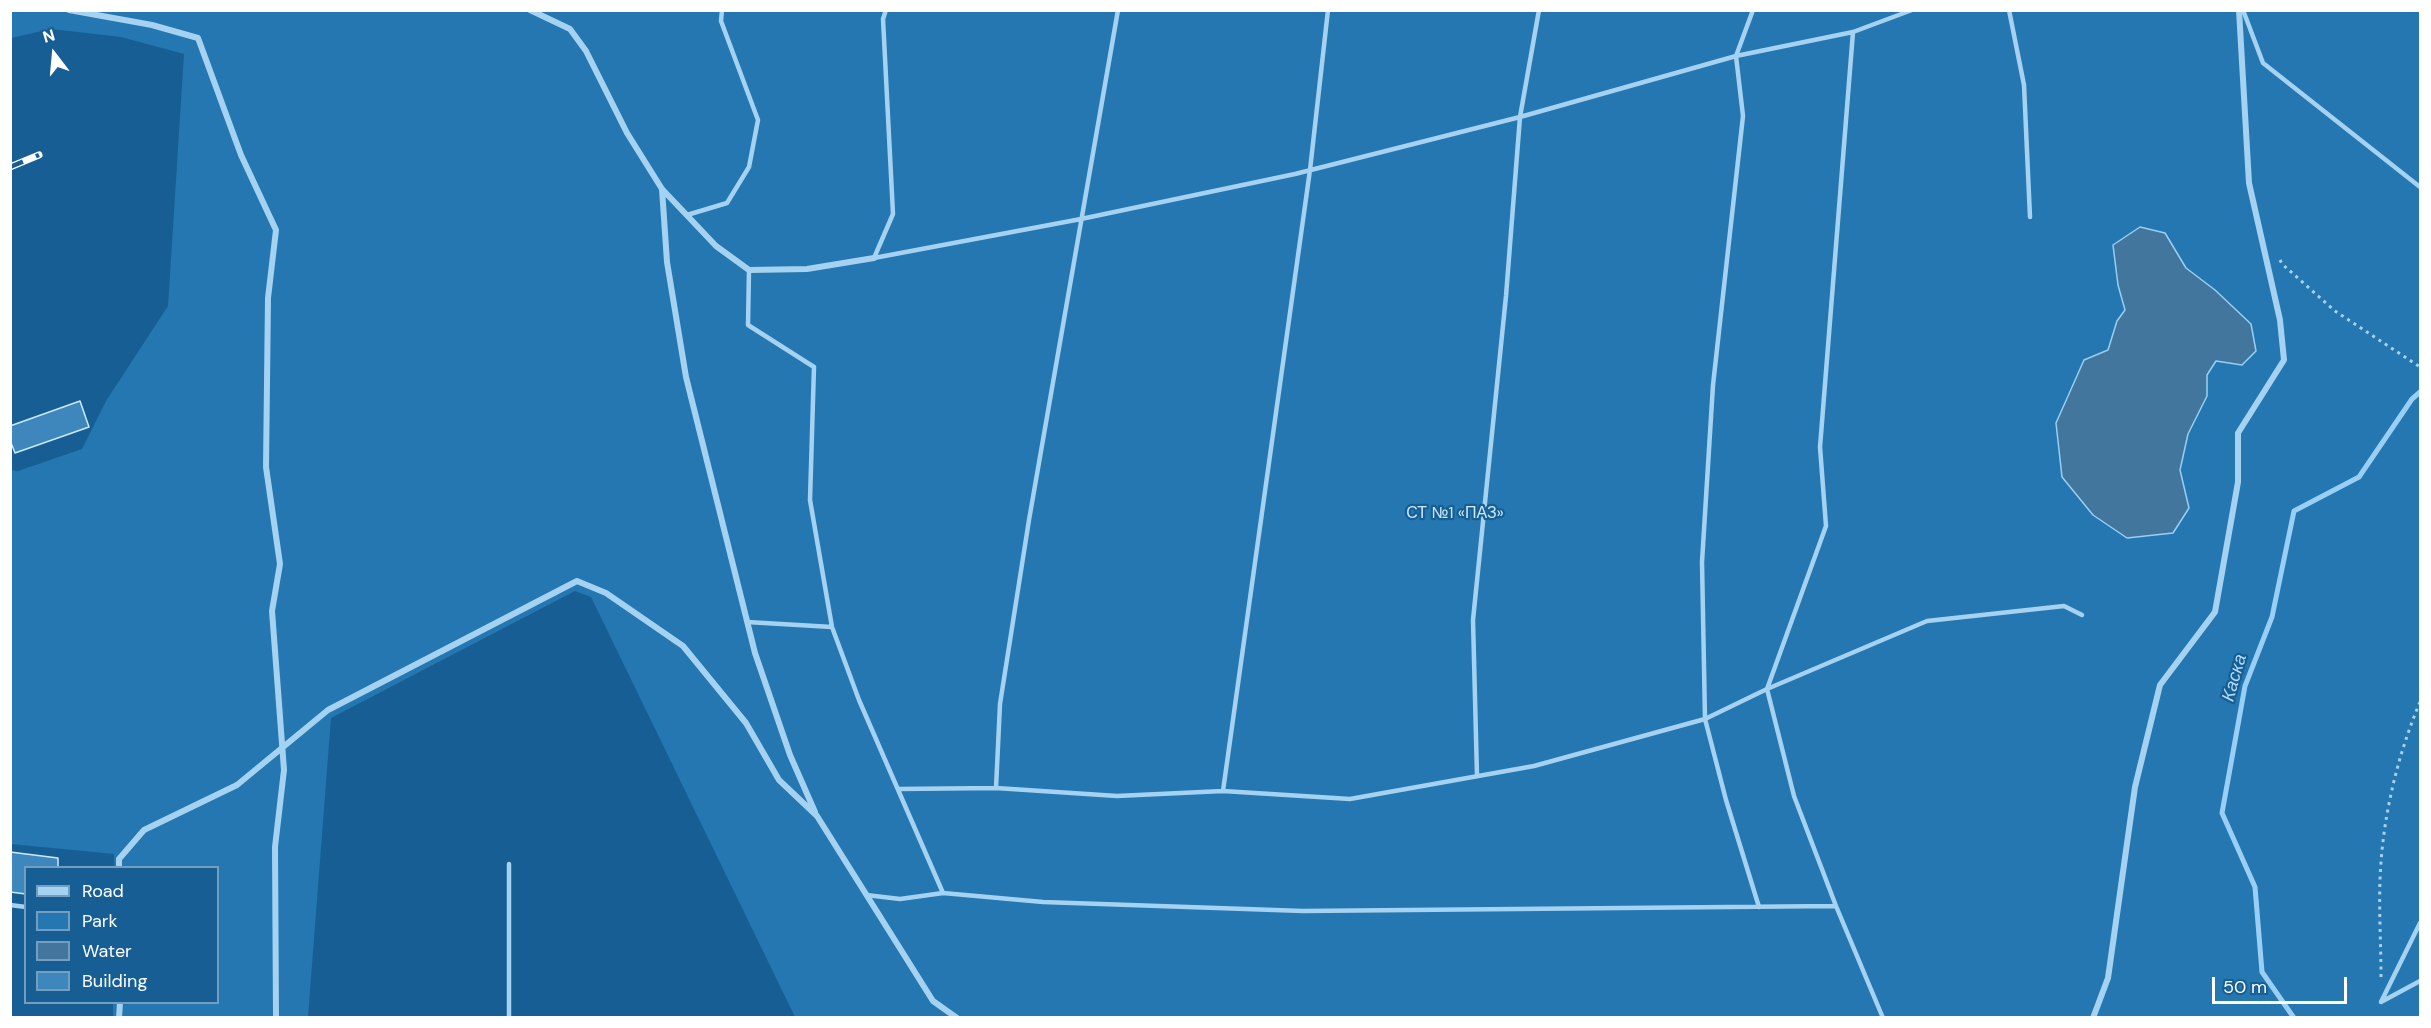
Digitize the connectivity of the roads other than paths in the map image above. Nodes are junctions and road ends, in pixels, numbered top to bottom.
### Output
1 (69, 10) edge
2 (530, 10) edge
3 (722, 10) edge
4 (886, 10) edge
5 (1118, 10) edge
6 (1328, 10) edge
7 (1539, 10) edge
8 (1753, 10) edge
9 (1912, 10) edge
10 (2009, 10) edge
11 (2241, 10) edge
12 (1853, 32) junction
13 (1736, 56) junction
14 (1520, 117) junction
15 (1310, 170) junction
16 (2421, 187) edge
17 (662, 189) junction
18 (687, 215) junction
19 (2030, 217) dead end
20 (1081, 219) junction
21 (874, 258) junction
22 (749, 270) junction
23 (2082, 615) dead end
24 (747, 622) junction
25 (832, 627) junction
26 (1767, 689) junction
27 (1705, 719) junction
28 (282, 748) junction
29 (1477, 776) junction
30 (996, 788) junction
31 (898, 789) junction
32 (1223, 791) junction
33 (816, 816) junction
34 (508, 864) dead end
35 (119, 866) edge
36 (943, 892) junction
37 (866, 895) junction
38 (1836, 906) junction
39 (1759, 907) junction
40 (2421, 923) edge
41 (2421, 981) edge
42 (276, 1017) edge
43 (509, 1017) edge
44 (957, 1017) edge
45 (1883, 1017) edge
46 (2093, 1017) edge

1 - 28 street
2 - 17 street
3 - 18 lane
4 - 21 lane
5 - 20 lane
6 - 15 lane
7 - 14 lane
8 - 13 lane
9 - 12 lane
10 - 19 lane
11 - 16 lane
11 - 46 street
12 - 13 lane
12 - 26 lane
13 - 14 lane
13 - 27 lane
14 - 15 lane
14 - 29 lane
15 - 20 lane
15 - 32 lane
17 - 18 street
17 - 24 street
18 - 22 street
20 - 21 lane
20 - 30 lane
21 - 22 street
22 - 25 lane
23 - 26 lane
24 - 25 lane
24 - 33 street
25 - 31 lane
26 - 27 lane
26 - 38 lane
27 - 29 lane
27 - 39 lane
28 - 33 street
28 - 35 street
28 - 42 street
29 - 32 lane
30 - 31 lane
30 - 32 lane
31 - 36 lane
33 - 37 street
34 - 43 lane
36 - 37 lane
36 - 39 lane
37 - 44 street
38 - 39 lane
38 - 45 lane
40 - 41 lane

